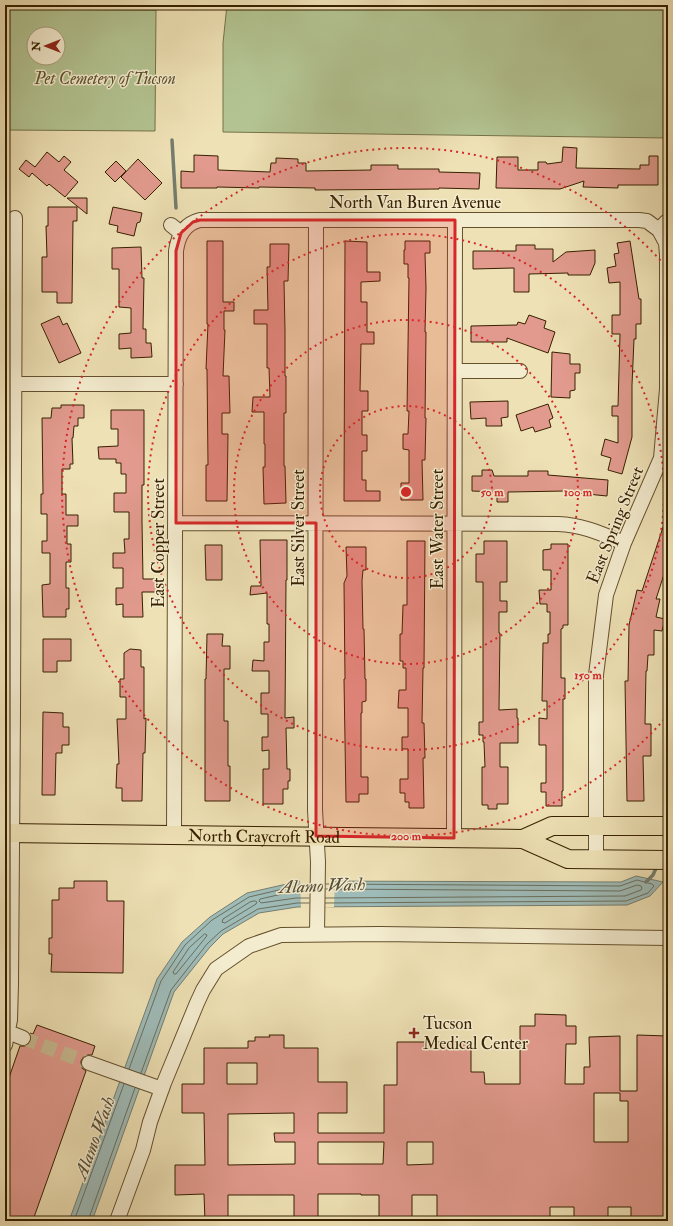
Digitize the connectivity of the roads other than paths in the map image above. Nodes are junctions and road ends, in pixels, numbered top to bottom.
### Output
1 (15, 218) dead end
2 (316, 220) junction
3 (455, 220) junction
4 (662, 226) joint
5 (176, 251) joint
6 (455, 371) junction
7 (520, 371) dead end
8 (10, 384) edge
9 (176, 384) junction
10 (176, 523) junction
11 (316, 523) junction
12 (454, 523) junction
13 (624, 543) junction
14 (596, 826) junction
15 (664, 826) edge
16 (9, 833) edge
17 (174, 835) junction
18 (316, 836) junction
19 (454, 838) junction
20 (523, 839) junction
21 (596, 859) junction
22 (668, 860) edge
23 (317, 934) junction
24 (668, 938) edge
25 (6, 1038) edge
26 (23, 1038) tunnel mouth
27 (89, 1063) tunnel mouth
28 (156, 1087) junction
29 (117, 1221) edge

1 - 8 street
2 - 3 street, North Van Buren Avenue
2 - 5 street, North Van Buren Avenue
2 - 11 street, East Silver Street
3 - 4 street, North Van Buren Avenue
3 - 6 street, East Water Street
4 - 13 street, East Spring Street
5 - 9 street, East Copper Street
6 - 7 street
6 - 12 street, East Water Street
8 - 9 street
8 - 16 street
9 - 10 street, East Copper Street
10 - 11 street
10 - 17 street, East Copper Street
11 - 12 street
11 - 18 street, East Silver Street
12 - 13 street
12 - 19 street, East Water Street
13 - 14 street, East Spring Street
14 - 15 main road, North Craycroft Road
14 - 20 main road, North Craycroft Road
14 - 21 street, East Spring Street
16 - 17 main road, North Craycroft Road
16 - 25 street
17 - 18 main road, North Craycroft Road
18 - 19 main road, North Craycroft Road
18 - 23 street, East Silver Street
19 - 20 main road, North Craycroft Road
20 - 21 main road, North Craycroft Road
21 - 22 main road, North Craycroft Road
23 - 24 street
23 - 28 street
25 - 26 street
27 - 28 street
28 - 29 street

